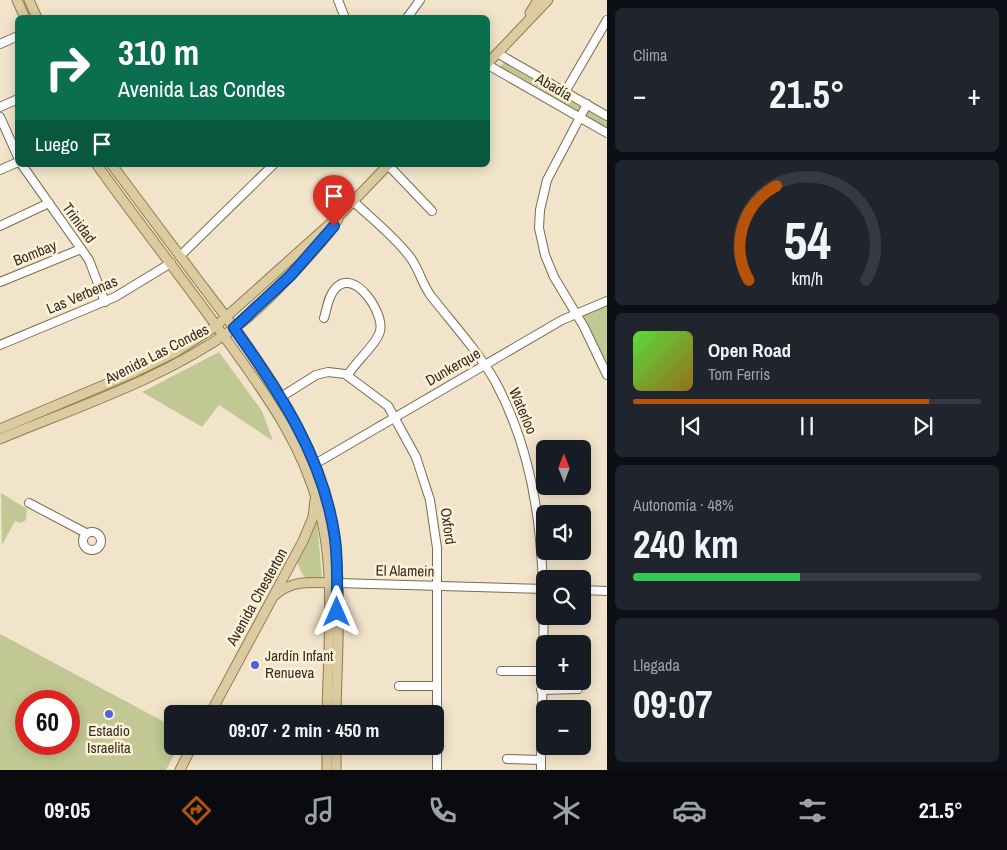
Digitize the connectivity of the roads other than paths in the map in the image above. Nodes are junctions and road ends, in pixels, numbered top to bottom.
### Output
1 (17, 0) edge
2 (29, 0) edge
3 (338, 0) edge
4 (420, 0) edge
5 (538, 0) edge
6 (548, 0) edge
7 (24, 15) edge
8 (36, 15) edge
9 (344, 15) edge
10 (409, 15) edge
11 (607, 20) edge
12 (523, 24) junction
13 (15, 37) edge
14 (0, 44) edge
15 (497, 53) junction
16 (490, 62) edge
17 (490, 65) edge
18 (565, 92) junction
19 (15, 100) edge
20 (587, 104) junction
21 (0, 108) edge
22 (607, 116) edge
23 (0, 117) edge
24 (580, 118) junction
25 (607, 133) edge
26 (15, 150) edge
27 (15, 163) edge
28 (23, 167) edge
29 (98, 167) edge
30 (114, 167) edge
31 (271, 167) edge
32 (386, 167) edge
33 (390, 167) edge
34 (0, 170) edge
35 (112, 186) junction
36 (130, 188) junction
37 (353, 201) junction
38 (49, 204) junction
39 (432, 211) dead end
40 (342, 212) junction
41 (0, 226) edge
42 (81, 249) junction
43 (180, 256) junction
44 (171, 263) junction
45 (0, 282) edge
46 (607, 300) edge
47 (105, 302) junction
48 (576, 313) junction
49 (227, 318) junction
50 (324, 318) dead end
51 (216, 326) junction
52 (234, 328) junction
53 (223, 335) junction
54 (0, 345) edge
55 (485, 365) junction
56 (348, 375) junction
57 (607, 375) edge
58 (281, 397) junction
59 (395, 417) junction
60 (0, 429) edge
61 (0, 438) edge
62 (315, 464) junction
63 (314, 490) junction
64 (29, 503) dead end
65 (86, 533) junction
66 (293, 559) junction
67 (542, 570) edge
68 (302, 582) junction
69 (333, 583) junction
70 (438, 585) junction
71 (536, 589) edge
72 (591, 590) edge
73 (607, 591) edge
74 (270, 600) junction
75 (501, 672) dead end
76 (536, 672) edge
77 (399, 686) dead end
78 (438, 686) junction
79 (541, 690) edge
80 (215, 705) edge
81 (328, 705) edge
82 (336, 705) edge
83 (188, 755) edge
84 (327, 755) edge
85 (336, 755) edge
86 (507, 759) dead end
87 (541, 760) junction
88 (180, 770) edge
89 (327, 770) edge
90 (336, 770) edge
91 (437, 770) edge
92 (541, 770) edge

1 - 7 main road
2 - 8 main road
3 - 9 street
4 - 10 street
5 - 12 main road
6 - 12 main road
11 - 18 street
12 - 15 main road
13 - 14 street
15 - 16 main road
15 - 18 street, Abadía
17 - 24 street, Abadía
18 - 20 street, Abadía
19 - 21 street
20 - 22 street, Abadía
20 - 24 street
23 - 26 street
24 - 25 street, Abadía
24 - 48 street
27 - 34 street
28 - 38 street, Trinidad
29 - 35 main road
30 - 36 main road
31 - 43 street
32 - 37 main road, Avenida Las Condes
33 - 39 street
35 - 36 main road
35 - 44 main road
36 - 43 main road
37 - 40 main road, Avenida Las Condes
37 - 55 street, Waterloo
38 - 41 street
38 - 42 street, Trinidad
40 - 49 main road, Avenida Las Condes
40 - 52 main road, Avenida Las Condes
42 - 45 street, Bombay
42 - 47 street, Trinidad
43 - 49 main road
44 - 47 street, Las Verbenas
44 - 51 main road
46 - 48 street, Dunkerque
47 - 54 street, Las Verbenas
48 - 55 street, Dunkerque
48 - 57 street
49 - 51 main road, Avenida Las Condes
49 - 52 main road
50 - 56 street
51 - 53 main road
51 - 60 main road, Avenida Las Condes
52 - 53 main road, Avenida Las Condes
52 - 58 main road
53 - 61 main road, Avenida Las Condes
53 - 63 main road
55 - 59 street, Dunkerque
55 - 67 street, Waterloo
56 - 58 street
56 - 59 street, Oxford
58 - 62 main road
59 - 62 street, Dunkerque
59 - 70 street, Oxford
62 - 69 main road
63 - 66 main road, Avenida Chesterton
63 - 69 main road
64 - 65 street
65 - 65 street
66 - 68 main road
66 - 74 main road, Avenida Chesterton
68 - 69 main road, El Alamein
68 - 74 main road, El Alamein
69 - 70 street, El Alamein
69 - 81 main road
69 - 82 main road
70 - 71 street, El Alamein
70 - 78 street, Oxford
72 - 73 street
74 - 80 main road, Avenida Chesterton
75 - 76 street
77 - 78 street
78 - 91 street, Oxford
79 - 87 street, Waterloo
83 - 88 main road
84 - 89 main road
85 - 90 main road
86 - 87 street
87 - 92 street, Waterloo

